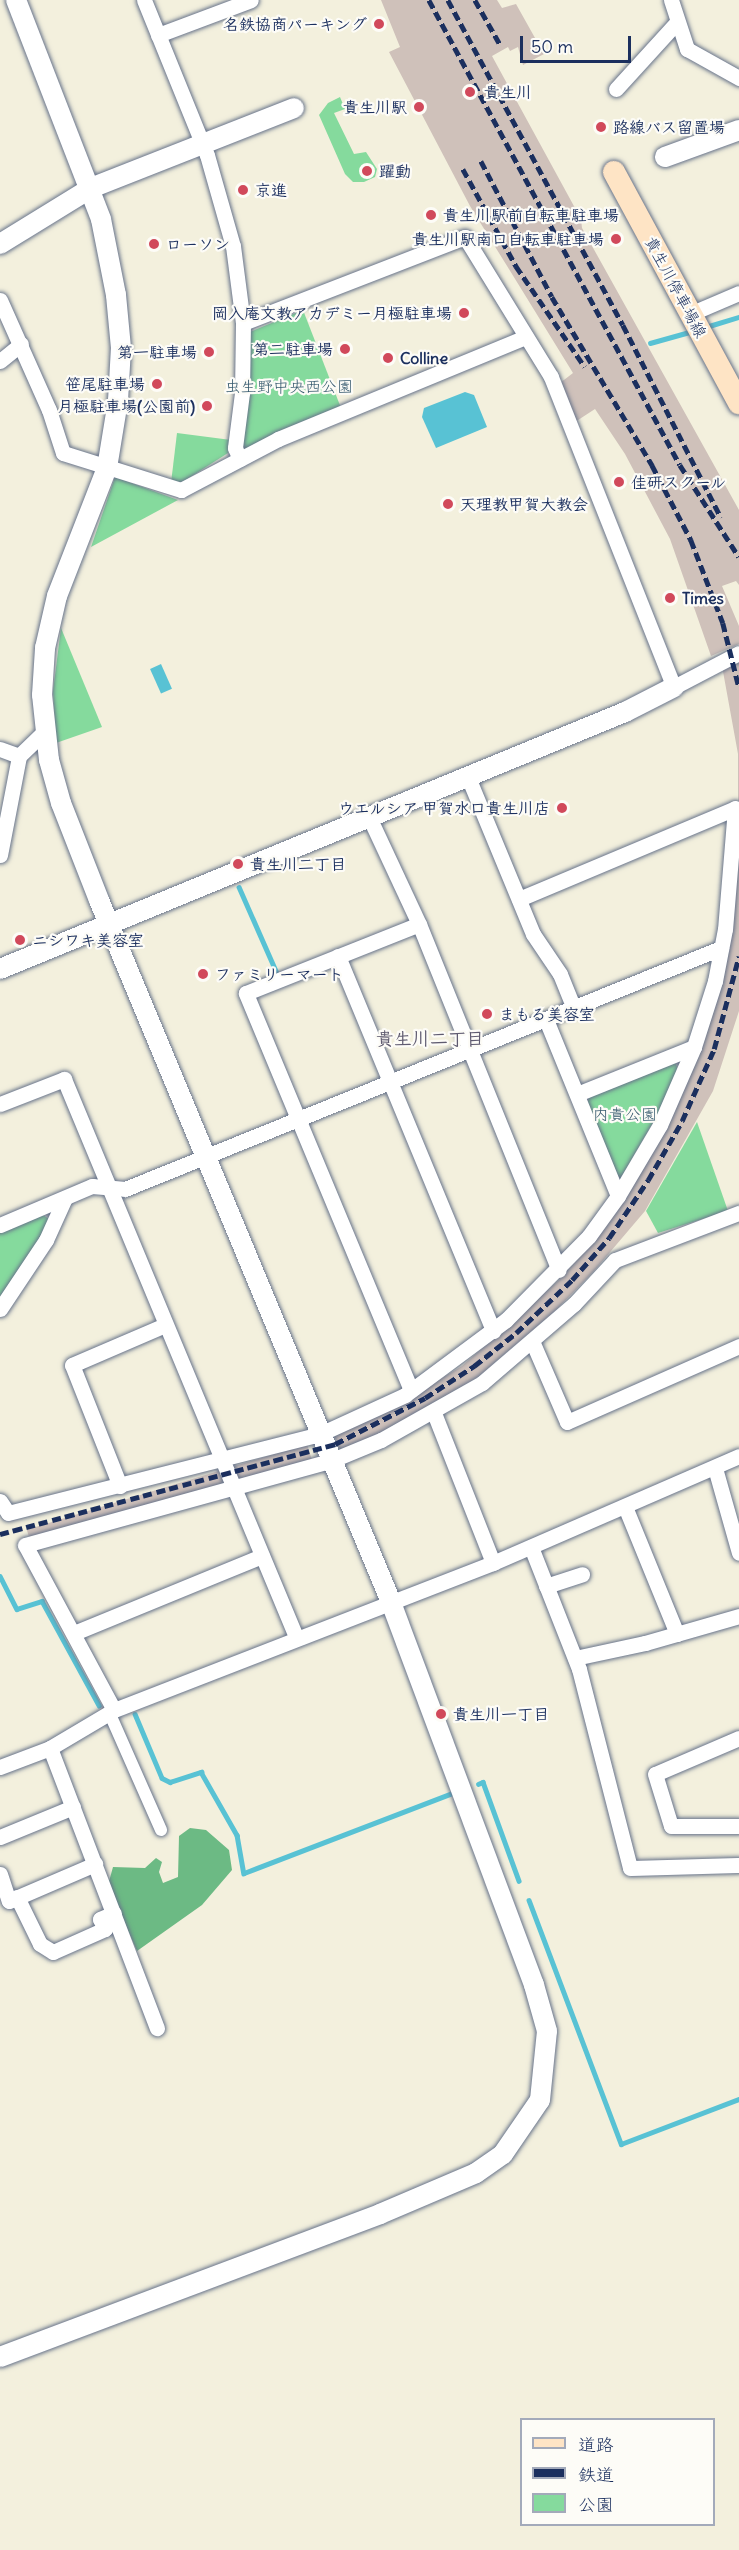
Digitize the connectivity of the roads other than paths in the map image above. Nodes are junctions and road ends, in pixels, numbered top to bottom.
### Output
1 (16, 0) edge
2 (144, 0) edge
3 (671, 0) edge
4 (246, 1) edge
5 (676, 23) junction
6 (158, 35) junction
7 (739, 78) edge
8 (616, 89) dead end
9 (294, 108) dead end
10 (739, 130) edge
11 (202, 144) junction
12 (665, 157) dead end
13 (614, 172) dead end
14 (91, 188) junction
15 (0, 244) edge
16 (739, 293) edge
17 (0, 300) edge
18 (690, 314) junction
19 (243, 323) junction
20 (526, 337) junction
21 (21, 344) junction
22 (0, 361) edge
23 (739, 403) edge
24 (240, 459) junction
25 (107, 468) junction
26 (739, 653) edge
27 (674, 687) junction
28 (45, 731) junction
29 (0, 749) edge
30 (19, 756) junction
31 (468, 777) junction
32 (370, 819) junction
33 (0, 855) edge
34 (519, 899) junction
35 (419, 924) junction
36 (109, 925) junction
37 (721, 948) junction
38 (338, 956) junction
39 (0, 969) edge
40 (574, 1009) junction
41 (546, 1020) junction
42 (694, 1047) junction
43 (471, 1049) junction
44 (391, 1084) junction
45 (577, 1094) junction
46 (0, 1104) edge
47 (297, 1119) junction
48 (204, 1157) junction
49 (110, 1188) junction
50 (618, 1196) junction
51 (65, 1198) junction
52 (739, 1213) edge
53 (0, 1225) edge
54 (559, 1270) junction
55 (0, 1309) edge
56 (165, 1325) junction
57 (493, 1331) junction
58 (532, 1341) junction
59 (739, 1346) edge
60 (411, 1390) junction
61 (434, 1413) junction
62 (320, 1434) junction
63 (739, 1456) edge
64 (330, 1461) junction
65 (222, 1462) junction
66 (715, 1468) junction
67 (120, 1486) junction
68 (233, 1489) junction
69 (0, 1501) edge
70 (626, 1509) junction
71 (531, 1547) junction
72 (739, 1552) edge
73 (262, 1557) junction
74 (493, 1563) junction
75 (582, 1574) dead end
76 (546, 1586) junction
77 (391, 1602) junction
78 (739, 1616) edge
79 (74, 1633) junction
80 (677, 1634) junction
81 (296, 1637) junction
82 (575, 1658) junction
83 (111, 1711) junction
84 (739, 1738) edge
85 (50, 1748) junction
86 (0, 1767) edge
87 (73, 1807) junction
88 (739, 1826) edge
89 (161, 1830) dead end
90 (0, 1837) edge
91 (95, 1864) junction
92 (739, 1865) edge
93 (0, 1874) edge
94 (17, 1897) junction
95 (114, 1913) junction
96 (157, 2028) dead end
97 (0, 2357) edge

1 - 14 street
2 - 6 street
3 - 5 street
4 - 6 street
5 - 7 street
5 - 8 street
6 - 11 street
9 - 11 street
10 - 12 street
11 - 14 street
11 - 19 street
13 - 18 main road, 貴生川停車場線
14 - 15 street
14 - 25 street
16 - 18 street
17 - 21 street
18 - 23 main road, 貴生川停車場線
19 - 20 street
19 - 24 street
20 - 24 street
20 - 27 street
21 - 22 street
21 - 25 street
24 - 25 street
25 - 28 street
26 - 27 street
27 - 31 street
28 - 30 street
28 - 36 street
29 - 30 street
30 - 33 street
31 - 32 street
31 - 34 street
32 - 35 street
32 - 36 street
34 - 37 street
34 - 40 street
35 - 38 street
35 - 43 street
36 - 39 street
36 - 48 street
37 - 40 street
37 - 42 street
38 - 44 street
38 - 47 street
40 - 41 street
41 - 43 street
41 - 45 street
42 - 45 street
42 - 50 street
43 - 44 street
43 - 54 street
44 - 47 street
44 - 57 street
45 - 50 street
46 - 49 street
47 - 48 street
47 - 60 street
48 - 49 street
48 - 62 street
49 - 51 street
49 - 56 street
50 - 54 street
51 - 53 street
51 - 55 street
52 - 58 street
54 - 57 street
56 - 65 street
56 - 67 street
57 - 60 street
58 - 59 street
58 - 61 street
60 - 62 street
61 - 64 street
61 - 74 street
62 - 64 street
62 - 65 street
63 - 66 street
64 - 68 street
64 - 77 street
65 - 67 street
65 - 68 street
66 - 70 street
66 - 72 street
67 - 69 street
68 - 73 street
68 - 79 street
70 - 71 street
70 - 80 street
71 - 74 street
71 - 76 street
73 - 79 street
73 - 81 street
74 - 77 street
75 - 76 street
76 - 82 street
77 - 81 street
77 - 97 street
78 - 80 street
79 - 83 street
80 - 82 street
81 - 83 street
82 - 92 street
83 - 85 street
83 - 89 street
84 - 88 street
85 - 86 street
85 - 87 street
87 - 90 street
87 - 91 street
91 - 94 street
91 - 95 street
93 - 94 street
94 - 95 street
95 - 96 street

